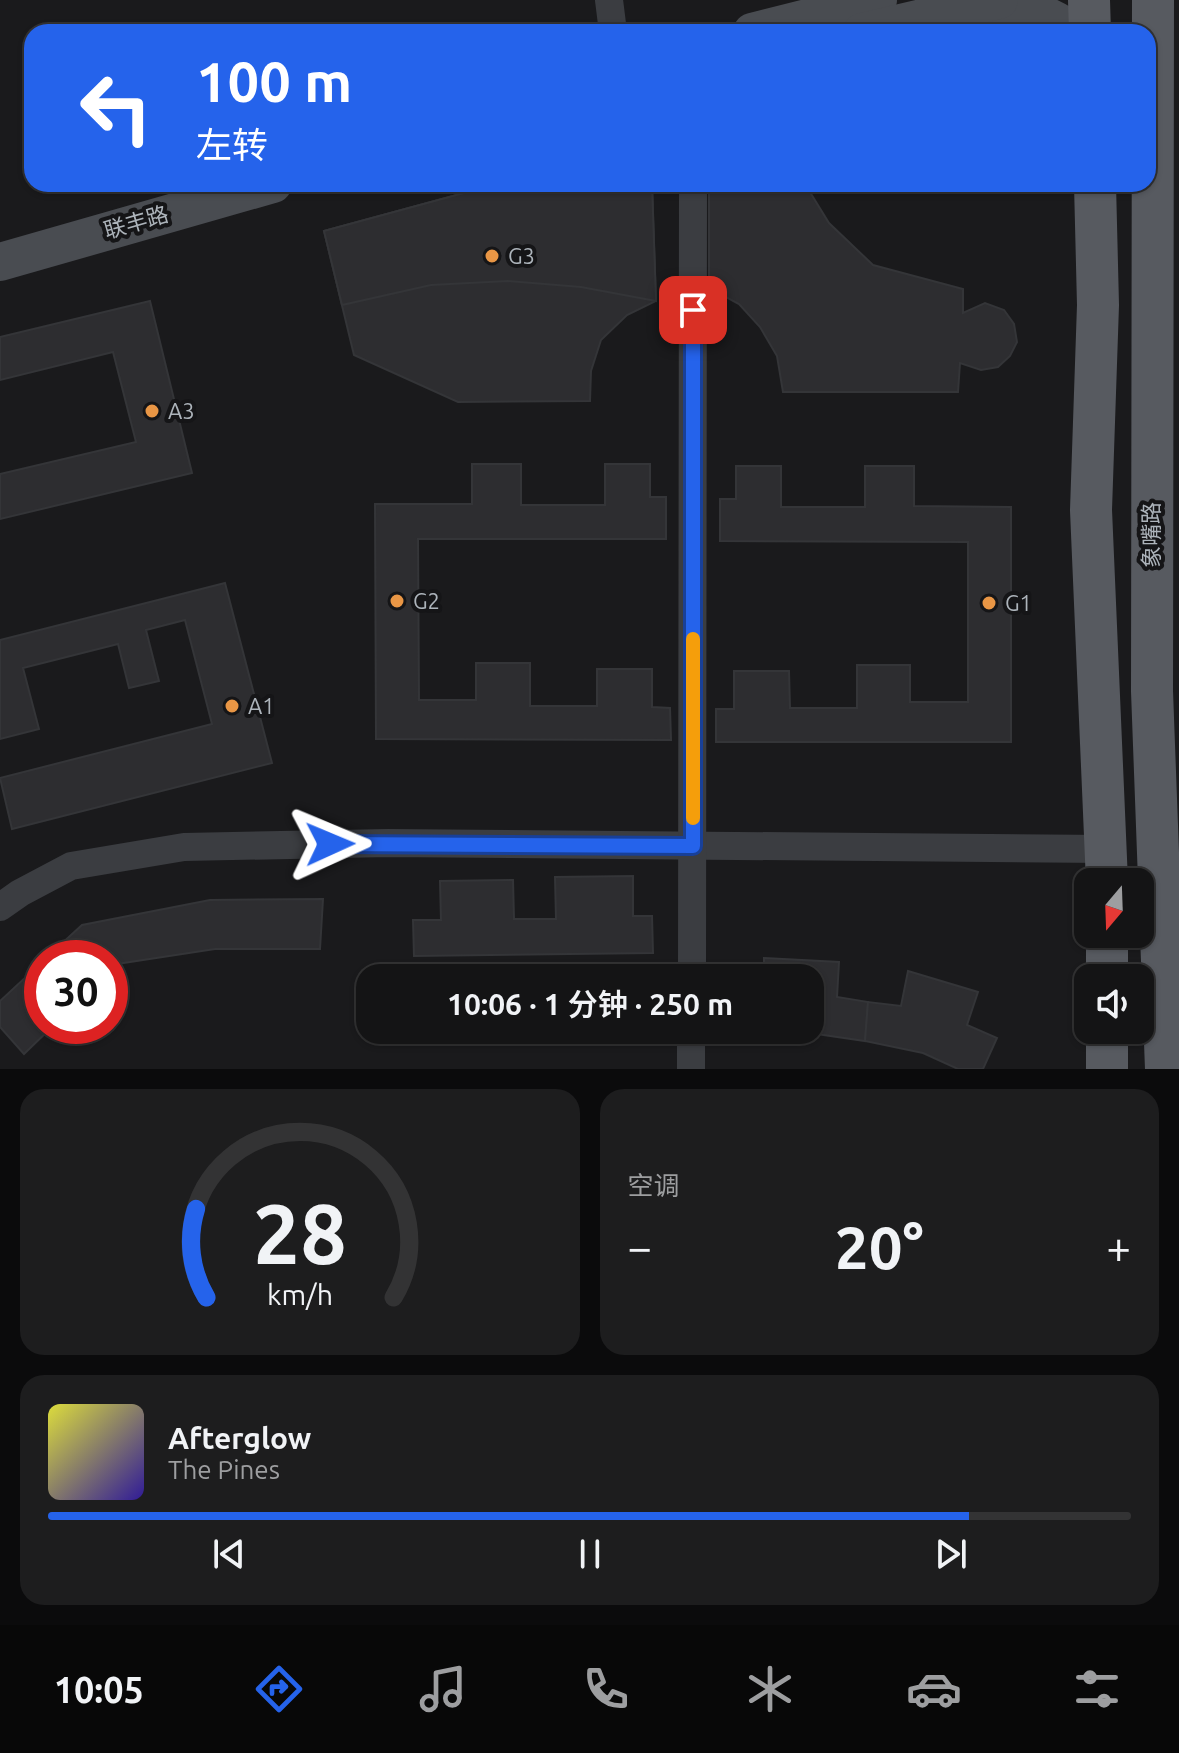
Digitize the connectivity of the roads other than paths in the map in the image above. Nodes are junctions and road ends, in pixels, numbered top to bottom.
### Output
1 (609, 0) edge
2 (1089, 0) edge
3 (1153, 0) edge
4 (984, 4) edge
5 (857, 10) edge
6 (612, 24) edge
7 (790, 24) edge
8 (1062, 24) edge
9 (1090, 24) edge
10 (1153, 24) edge
11 (152, 192) edge
12 (245, 192) edge
13 (693, 192) edge
14 (1095, 192) edge
15 (1153, 192) edge
16 (0, 235) edge
17 (0, 262) edge
18 (693, 846) junction
19 (1107, 865) edge
20 (0, 907) edge
21 (692, 964) edge
22 (691, 1044) edge
23 (1107, 1044) edge
24 (691, 1069) edge
25 (1107, 1069) edge
26 (1166, 1069) edge

1 - 6 street
2 - 9 main road
3 - 10 main road, 象嘴路
4 - 5 main road
4 - 8 main road
5 - 7 main road
11 - 16 main road, 联丰路
12 - 17 main road, 联丰路
13 - 18 street
14 - 19 main road
15 - 26 main road, 象嘴路
18 - 19 street
18 - 20 street
18 - 21 street
22 - 24 street
23 - 25 main road

